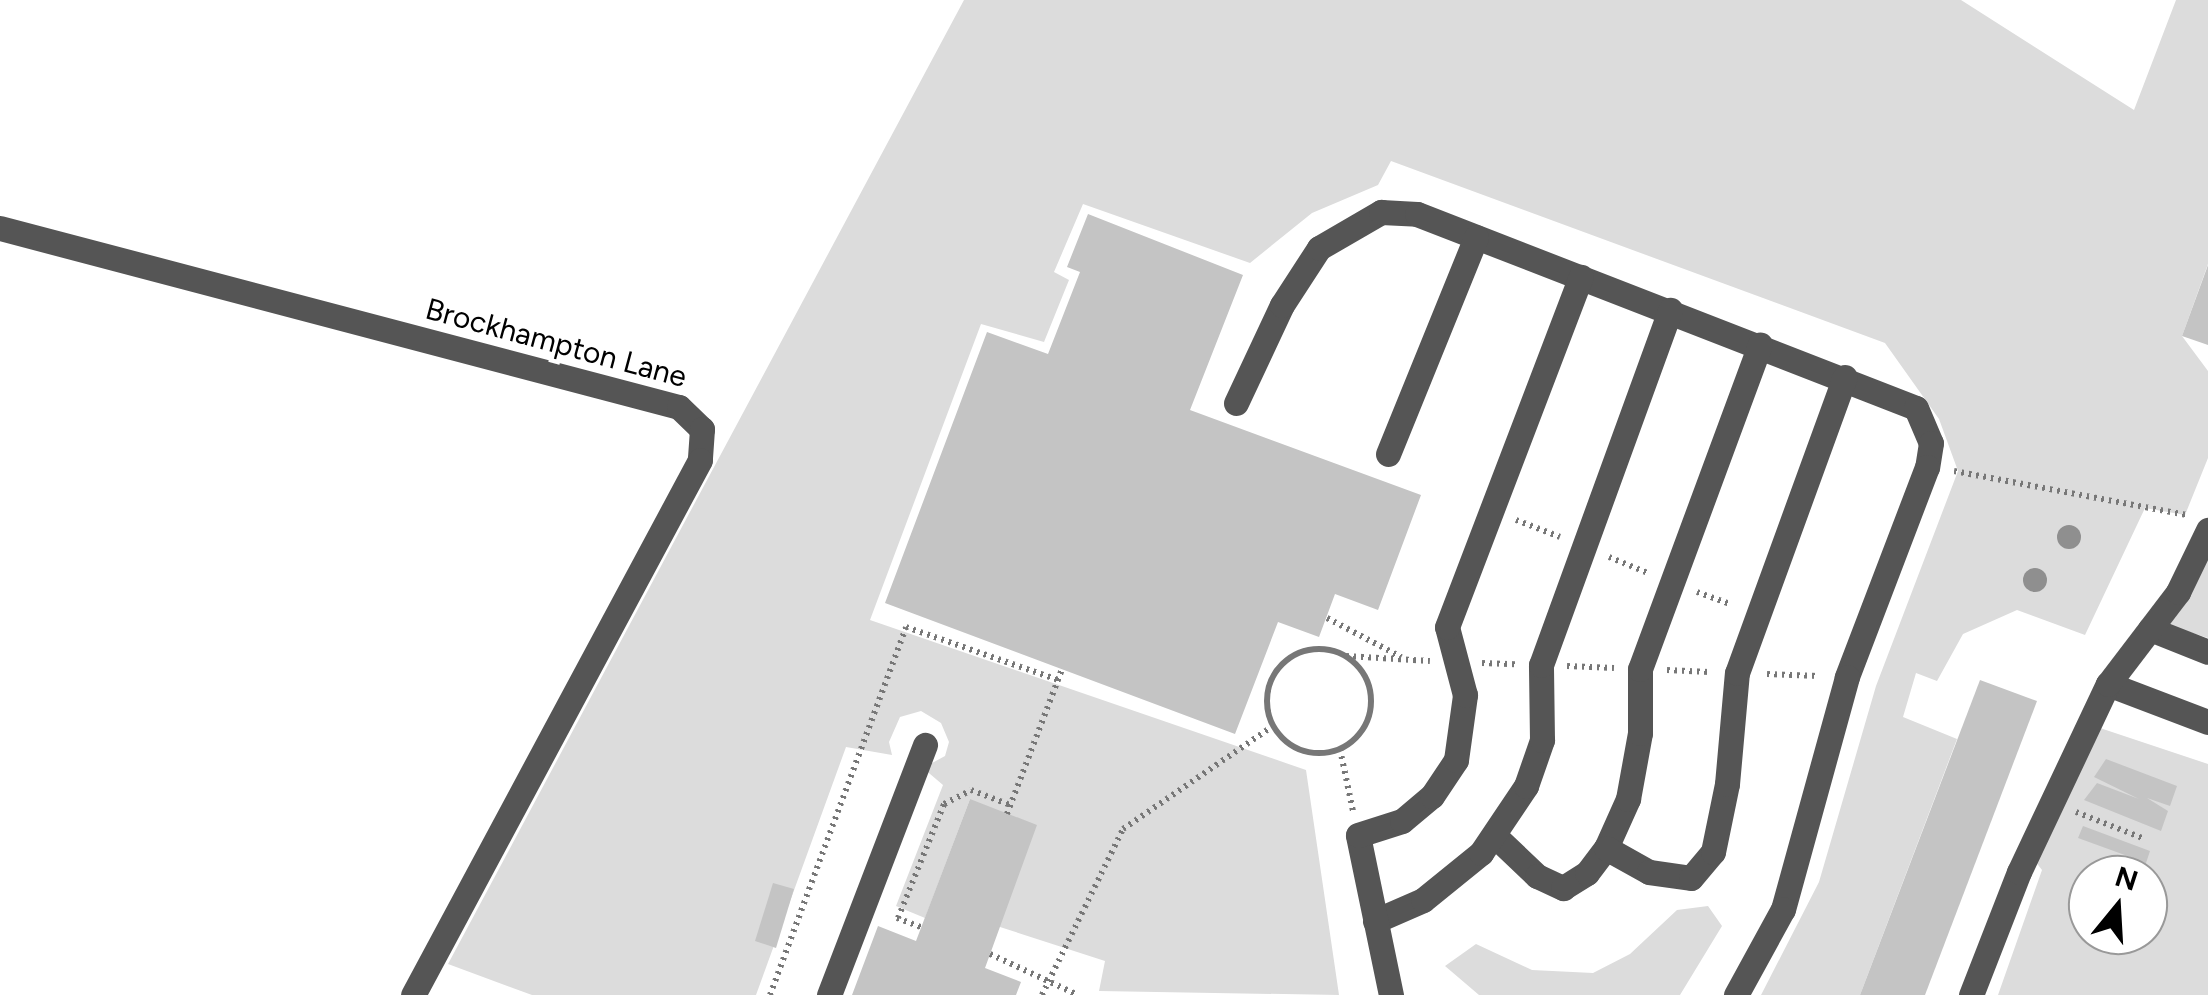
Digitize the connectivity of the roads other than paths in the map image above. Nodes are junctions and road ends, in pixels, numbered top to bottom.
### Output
1 (0, 228) edge
2 (1476, 236) junction
3 (1581, 276) junction
4 (1670, 310) junction
5 (1760, 344) junction
6 (1845, 377) junction
7 (1236, 403) dead end
8 (1388, 454) dead end
9 (2202, 524) edge
10 (2150, 629) junction
11 (2208, 652) edge
12 (2108, 684) junction
13 (2208, 722) edge
14 (924, 745) dead end
15 (1496, 838) junction
16 (1606, 848) junction
17 (1375, 922) junction
18 (413, 995) edge
19 (829, 995) edge
20 (1390, 995) edge
21 (1736, 995) edge
22 (1971, 995) edge

1 - 18 street, Brockhampton Lane
2 - 3 street
2 - 7 street
2 - 8 street
3 - 4 street
3 - 17 street
4 - 5 street
4 - 15 street
5 - 6 street
5 - 16 street
6 - 16 street
6 - 21 street
9 - 10 street
10 - 11 street
10 - 12 street
12 - 13 street
12 - 22 street
14 - 19 street
15 - 16 street
15 - 17 street
17 - 20 street

